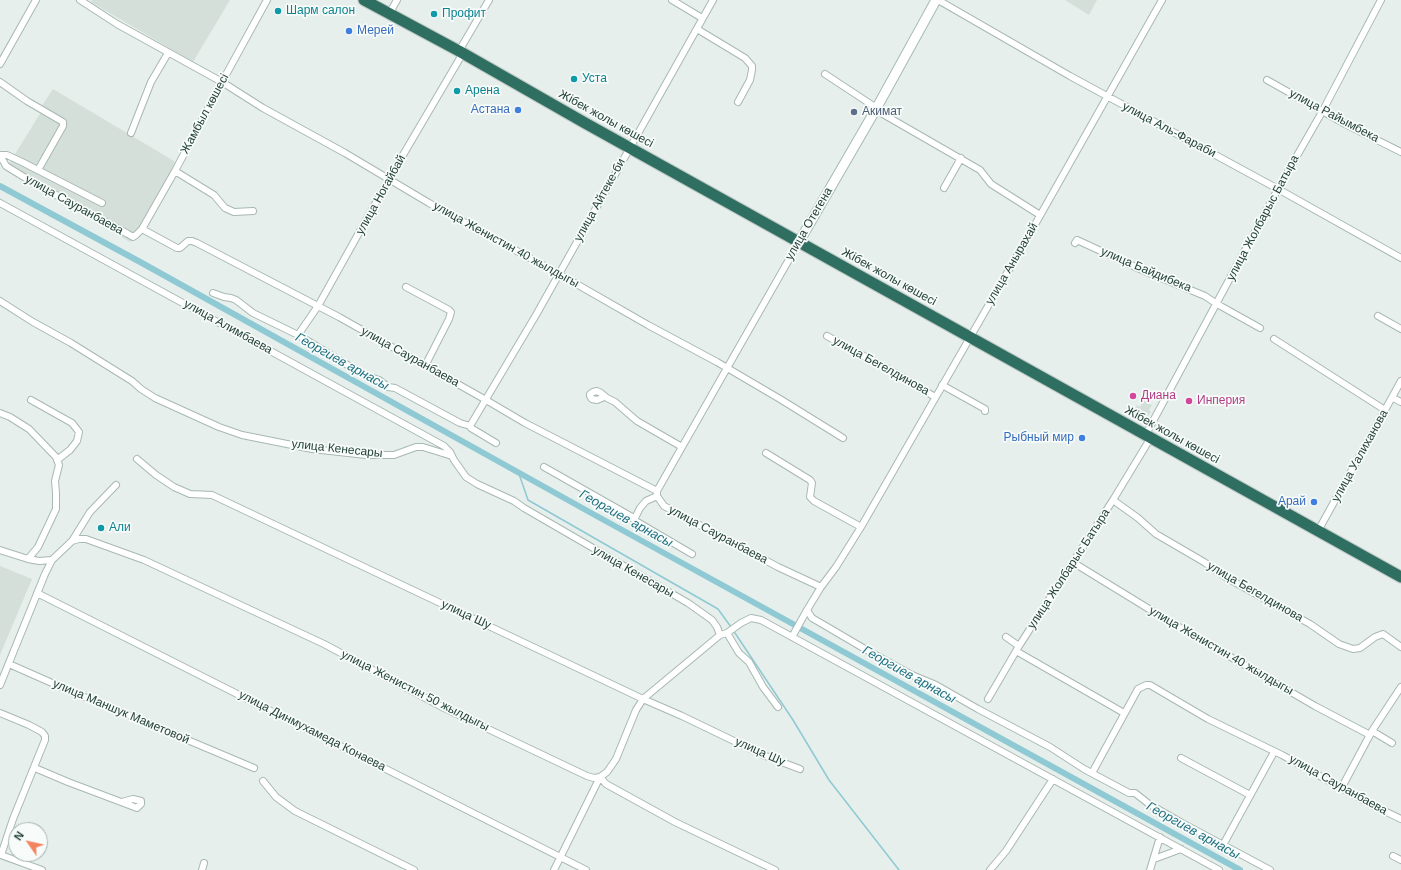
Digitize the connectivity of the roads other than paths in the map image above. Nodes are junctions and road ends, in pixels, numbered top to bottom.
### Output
1 (36, 0) edge
2 (80, 0) edge
3 (267, 0) edge
4 (364, 0) edge
5 (397, 0) edge
6 (489, 0) edge
7 (672, 0) edge
8 (713, 0) edge
9 (937, 0) edge
10 (1162, 0) edge
11 (1381, 0) edge
12 (389, 14) junction
13 (702, 18) junction
14 (697, 29) junction
15 (461, 52) junction
16 (168, 53) junction
17 (0, 64) edge
18 (825, 74) dead end
19 (1267, 80) dead end
20 (0, 82) edge
21 (222, 82) junction
22 (1107, 97) junction
23 (738, 102) dead end
24 (876, 109) junction
25 (1322, 112) junction
26 (131, 133) dead end
27 (630, 148) junction
28 (1401, 152) edge
29 (0, 155) edge
30 (961, 158) junction
31 (38, 170) junction
32 (175, 171) junction
33 (389, 180) junction
34 (944, 188) dead end
35 (1278, 189) junction
36 (0, 203) edge
37 (102, 203) dead end
38 (253, 211) dead end
39 (1040, 215) junction
40 (142, 229) junction
41 (799, 242) junction
42 (1075, 243) dead end
43 (1401, 258) edge
44 (559, 274) junction
45 (406, 287) dead end
46 (213, 293) dead end
47 (0, 301) edge
48 (1217, 304) junction
49 (318, 306) junction
50 (1378, 316) dead end
51 (1260, 328) dead end
52 (1401, 329) edge
53 (298, 335) junction
54 (827, 336) dead end
55 (970, 337) junction
56 (1274, 339) dead end
57 (425, 366) junction
58 (726, 368) junction
59 (1401, 381) edge
60 (942, 385) junction
61 (603, 395) dead end
62 (935, 397) junction
63 (1393, 398) junction
64 (31, 400) dead end
65 (486, 400) junction
66 (1401, 402) edge
67 (1385, 410) junction
68 (985, 411) dead end
69 (0, 413) edge
70 (470, 426) junction
71 (1148, 437) junction
72 (843, 438) dead end
73 (496, 443) dead end
74 (682, 447) junction
75 (766, 453) dead end
76 (452, 456) junction
77 (137, 459) dead end
78 (57, 460) junction
79 (544, 467) dead end
80 (116, 485) dead end
81 (657, 494) junction
82 (1113, 500) junction
83 (634, 518) junction
84 (860, 527) junction
85 (1318, 531) junction
86 (72, 541) junction
87 (0, 550) edge
88 (692, 554) dead end
89 (28, 559) junction
90 (52, 560) junction
91 (1074, 563) junction
92 (1401, 577) edge
93 (821, 588) junction
94 (37, 594) junction
95 (806, 612) junction
96 (727, 633) junction
97 (720, 635) junction
98 (792, 637) junction
99 (1006, 637) dead end
100 (1401, 647) edge
101 (1017, 649) junction
102 (9, 664) junction
103 (0, 685) edge
104 (1401, 687) edge
105 (643, 699) junction
106 (988, 699) dead end
107 (778, 707) dead end
108 (0, 713) edge
109 (1124, 713) junction
110 (1371, 733) junction
111 (1392, 743) dead end
112 (1274, 752) junction
113 (1181, 758) dead end
114 (35, 768) junction
115 (254, 768) dead end
116 (800, 769) dead end
117 (1092, 773) junction
118 (600, 777) junction
119 (1054, 779) junction
120 (263, 781) dead end
121 (1342, 787) junction
122 (1250, 795) junction
123 (122, 802) dead end
124 (1401, 819) edge
125 (1160, 837) junction
126 (1223, 845) junction
127 (1181, 849) junction
128 (0, 855) edge
129 (1393, 856) dead end
130 (560, 857) junction
131 (1154, 858) junction
132 (1401, 860) edge
133 (42, 870) edge
134 (414, 870) edge
135 (554, 870) edge
136 (586, 870) edge
137 (775, 870) edge
138 (990, 870) edge
139 (1150, 870) edge
140 (1219, 870) edge
141 (1270, 870) edge

1 - 17 street
2 - 16 street, улица Женистин 40 жылдыгы
3 - 21 street, Жамбыл көшесі
4 - 12 highway, Жібек жолы көшесі
5 - 12 street
6 - 15 street, улица Ногайбай
7 - 13 street
8 - 13 street, улица Айтеке-би
9 - 22 street, улица Аль-Фараби
9 - 24 main road, улица Отегена
10 - 22 street, улица Анырахай
11 - 25 street, улица Жолбарыс Батыра
12 - 15 highway, Жібек жолы көшесі
13 - 14 street, улица Айтеке-би
14 - 23 street
14 - 27 street, улица Айтеке-би
15 - 27 highway, Жібек жолы көшесі
15 - 33 street, улица Ногайбай
16 - 21 street, улица Женистин 40 жылдыгы
16 - 26 street
18 - 24 street
19 - 25 street, улица Райымбека
20 - 31 street
21 - 32 street, Жамбыл көшесі
21 - 33 street, улица Женистин 40 жылдыгы
22 - 35 street, улица Аль-Фараби
22 - 39 street, улица Анырахай
24 - 30 street
24 - 41 main road, улица Отегена
25 - 28 street, улица Райымбека
25 - 35 street, улица Жолбарыс Батыра
27 - 41 highway, Жібек жолы көшесі
27 - 44 street, улица Айтеке-би
29 - 31 street
29 - 40 street, улица Сауранбаева
30 - 34 street
30 - 39 street
31 - 37 street
32 - 38 street
32 - 40 street, Жамбыл көшесі
33 - 44 street, улица Женистин 40 жылдыгы
33 - 49 street, улица Ногайбай
35 - 43 street, улица Аль-Фараби
35 - 48 street, улица Жолбарыс Батыра
36 - 76 street, улица Алимбаева
39 - 55 street, улица Анырахай
40 - 49 street, улица Сауранбаева
41 - 55 highway, Жібек жолы көшесі
41 - 58 street, улица Отегена
42 - 48 street, улица Байдибека
44 - 58 street, улица Женистин 40 жылдыгы
44 - 65 street, улица Айтеке-би
45 - 57 street
46 - 53 street
47 - 76 street, улица Кенесары
48 - 51 street
48 - 71 street, улица Жолбарыс Батыра
49 - 53 street, улица Ногайбай
49 - 57 street, улица Сауранбаева
50 - 52 street
53 - 70 street
54 - 62 street, улица Бегелдинова
55 - 60 street, улица Анырахай
55 - 71 highway, Жібек жолы көшесі
56 - 67 street
57 - 65 street, улица Сауранбаева
58 - 72 street, улица Женистин 40 жылдыгы
58 - 74 street, улица Отегена
59 - 63 street, улица Уалиханова
60 - 62 street, улица Анырахай
60 - 68 street, улица Бегелдинова
61 - 74 street
62 - 84 street, улица Анырахай
63 - 66 street
63 - 67 street, улица Уалиханова
64 - 78 street
65 - 70 street, улица Айтеке-би
65 - 81 street, улица Сауранбаева
67 - 85 street, улица Уалиханова
69 - 78 street
70 - 73 street
71 - 82 street, улица Жолбарыс Батыра
71 - 85 highway, Жібек жолы көшесі
74 - 81 street, улица Отегена
75 - 84 street
76 - 97 street, улица Кенесары
77 - 105 street, улица Шу
78 - 89 street
79 - 83 street
80 - 86 street
81 - 83 street
81 - 93 street, улица Сауранбаева
82 - 91 street, улица Жолбарыс Батыра
82 - 100 street, улица Бегелдинова
83 - 88 street
84 - 93 street, улица Анырахай
85 - 92 highway, Жібек жолы көшесі
86 - 90 street
86 - 118 street, улица Женистин 50 жылдыгы
87 - 89 street
89 - 90 street
90 - 94 street
91 - 101 street, улица Жолбарыс Батыра
91 - 110 street, улица Женистин 40 жылдыгы
93 - 95 street, улица Анырахай
94 - 102 street
94 - 130 street, улица Динмухамеда Конаева
95 - 98 street, улица Анырахай
95 - 117 street
96 - 97 street
96 - 98 street
96 - 107 street
97 - 105 street
98 - 119 street
99 - 101 street
101 - 106 street, улица Жолбарыс Батыра
101 - 109 street
102 - 103 street
102 - 115 street, улица Маншук Маметовой
104 - 110 street
105 - 116 street, улица Шу
105 - 118 street
108 - 114 street
109 - 112 street, улица Сауранбаева
109 - 117 street, улица Сауранбаева
110 - 111 street, улица Женистин 40 жылдыгы
110 - 121 street
112 - 121 street, улица Сауранбаева
112 - 122 street, улица Сауранбаева
113 - 122 street
114 - 123 street
114 - 128 street
117 - 126 street
118 - 130 street
118 - 137 street, улица Женистин 50 жылдыгы
119 - 125 street
119 - 138 street
120 - 134 street
121 - 124 street, улица Сауранбаева
122 - 126 street, улица Сауранбаева
125 - 127 street
125 - 131 street
126 - 141 street
127 - 131 street
127 - 140 street
128 - 133 street
129 - 132 street
130 - 135 street
130 - 136 street, улица Динмухамеда Конаева
131 - 139 street

